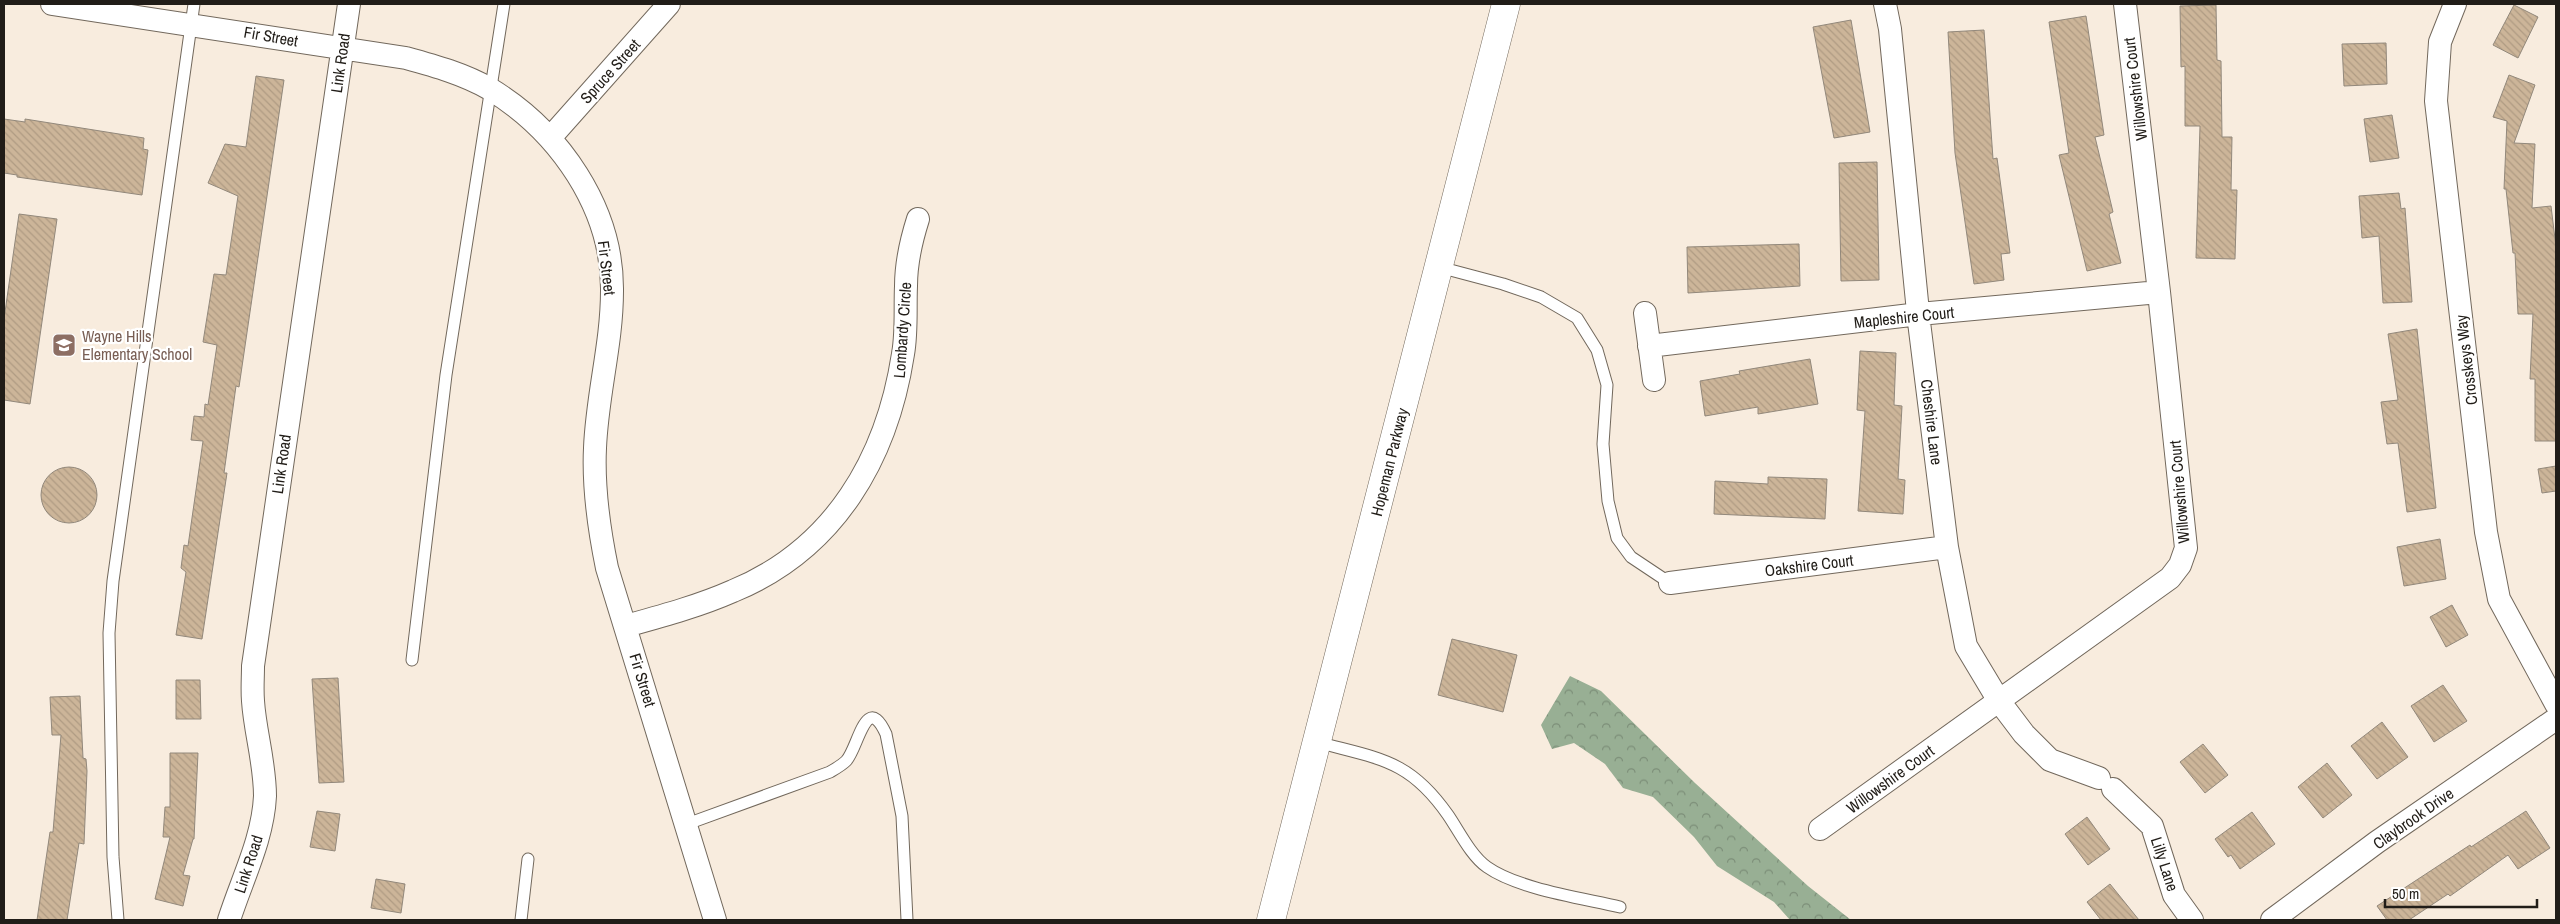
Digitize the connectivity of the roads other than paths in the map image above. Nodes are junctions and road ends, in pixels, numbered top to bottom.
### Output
1 (52, 4) edge
2 (349, 4) edge
3 (504, 4) edge
4 (669, 4) edge
5 (1506, 4) edge
6 (1885, 4) edge
7 (2125, 4) edge
8 (2455, 4) edge
9 (192, 14) edge
10 (342, 48) junction
11 (491, 90) junction
12 (550, 138) junction
13 (918, 219) dead end
14 (1439, 267) junction
15 (2159, 292) junction
16 (1645, 313) dead end
17 (1919, 314) junction
18 (1649, 346) junction
19 (1654, 380) dead end
20 (1947, 547) junction
21 (1670, 583) joint
22 (626, 626) junction
23 (412, 660) dead end
24 (1999, 701) junction
25 (2556, 704) edge
26 (2556, 719) edge
27 (1317, 742) junction
28 (2106, 783) joint
29 (687, 824) junction
30 (1820, 829) dead end
31 (528, 859) dead end
32 (1620, 908) dead end
33 (118, 920) edge
34 (229, 920) edge
35 (521, 920) edge
36 (715, 920) edge
37 (906, 920) edge
38 (1271, 920) edge
39 (2192, 920) edge
40 (2272, 920) edge

1 - 9 street, Fir Street
2 - 10 street, Link Road
3 - 11 lane
4 - 12 street, Spruce Street
5 - 14 main road, Hopeman Parkway
6 - 17 street, Cheshire Lane
7 - 15 street, Willowshire Court
8 - 25 street, Crosskeys Way
9 - 10 street, Fir Street
9 - 33 lane
10 - 11 street, Fir Street
10 - 34 street, Link Road
11 - 12 street, Fir Street
11 - 23 lane
12 - 22 street, Fir Street
13 - 22 street, Lombardy Circle
14 - 21 lane
14 - 27 main road, Hopeman Parkway
15 - 17 street, Mapleshire Court
15 - 24 street, Willowshire Court
16 - 18 street
17 - 18 street, Mapleshire Court
17 - 20 street, Cheshire Lane
18 - 19 street
20 - 21 street, Oakshire Court
20 - 24 street, Cheshire Lane
22 - 29 street, Fir Street
24 - 28 street, Cheshire Lane
24 - 30 street, Willowshire Court
26 - 40 street, Claybrook Drive
27 - 32 lane
27 - 38 main road, Hopeman Parkway
28 - 39 street, Lilly Lane
29 - 36 street, Fir Street
29 - 37 lane
31 - 35 lane

